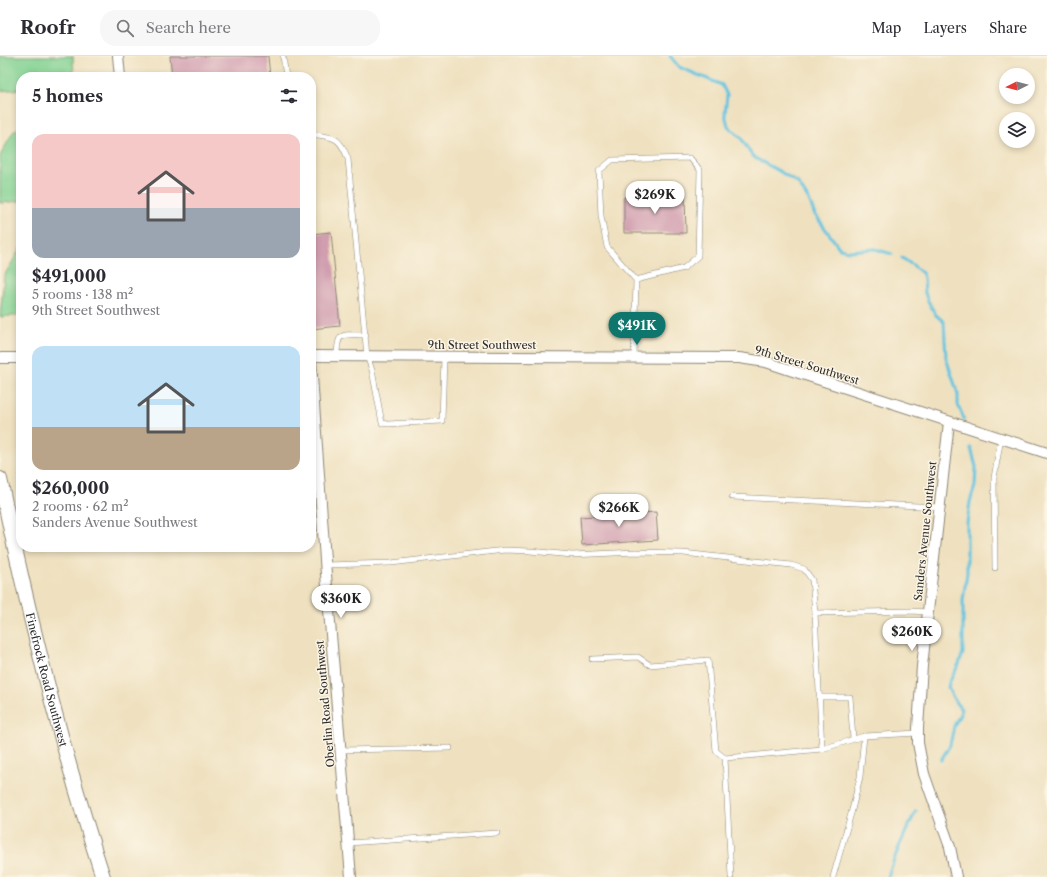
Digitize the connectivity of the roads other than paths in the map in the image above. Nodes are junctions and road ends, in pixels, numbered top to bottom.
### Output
1 (118, 56) edge
2 (283, 56) edge
3 (120, 72) edge
4 (285, 72) edge
5 (316, 135) edge
6 (636, 280) junction
7 (366, 335) junction
8 (316, 356) edge
9 (337, 356) junction
10 (367, 356) junction
11 (444, 357) junction
12 (634, 357) junction
13 (0, 358) edge
14 (16, 358) edge
15 (949, 422) junction
16 (316, 430) edge
17 (1001, 438) junction
18 (1047, 453) edge
19 (0, 479) edge
20 (732, 497) dead end
21 (940, 507) junction
22 (16, 552) edge
23 (16, 552) edge
24 (326, 566) junction
25 (996, 568) dead end
26 (928, 612) junction
27 (815, 613) junction
28 (592, 659) dead end
29 (819, 697) junction
30 (918, 734) junction
31 (864, 736) junction
32 (854, 739) junction
33 (450, 748) dead end
34 (822, 749) junction
35 (341, 750) junction
36 (725, 758) junction
37 (497, 833) dead end
38 (348, 843) junction
39 (103, 877) edge
40 (351, 877) edge
41 (731, 877) edge
42 (833, 877) edge
43 (956, 877) edge

1 - 3 street
2 - 4 lane
5 - 7 lane
6 - 6 lane
6 - 12 lane
7 - 9 lane
7 - 10 lane
8 - 9 street, 9th Street Southwest
9 - 10 street, 9th Street Southwest
10 - 11 street, 9th Street Southwest
10 - 11 lane
11 - 12 street, 9th Street Southwest
12 - 15 street, 9th Street Southwest
13 - 14 street
15 - 17 street, 9th Street Southwest
15 - 21 street, Sanders Avenue Southwest
16 - 24 street, Oberlin Road Southwest
17 - 18 street, 9th Street Southwest
17 - 25 lane
19 - 22 main road, Finefrock Road Southwest
20 - 21 lane
21 - 26 street, Sanders Avenue Southwest
23 - 39 main road, Finefrock Road Southwest
24 - 27 lane
24 - 35 street, Oberlin Road Southwest
26 - 27 lane
26 - 30 street, Sanders Avenue Southwest
27 - 29 lane
28 - 36 lane
29 - 32 lane
29 - 34 lane
30 - 31 lane
30 - 43 street, Sanders Avenue Southwest
31 - 32 lane
31 - 42 lane
32 - 34 lane
33 - 35 lane
34 - 36 lane
35 - 38 street, Oberlin Road Southwest
36 - 41 lane
37 - 38 lane
38 - 40 street, Oberlin Road Southwest

